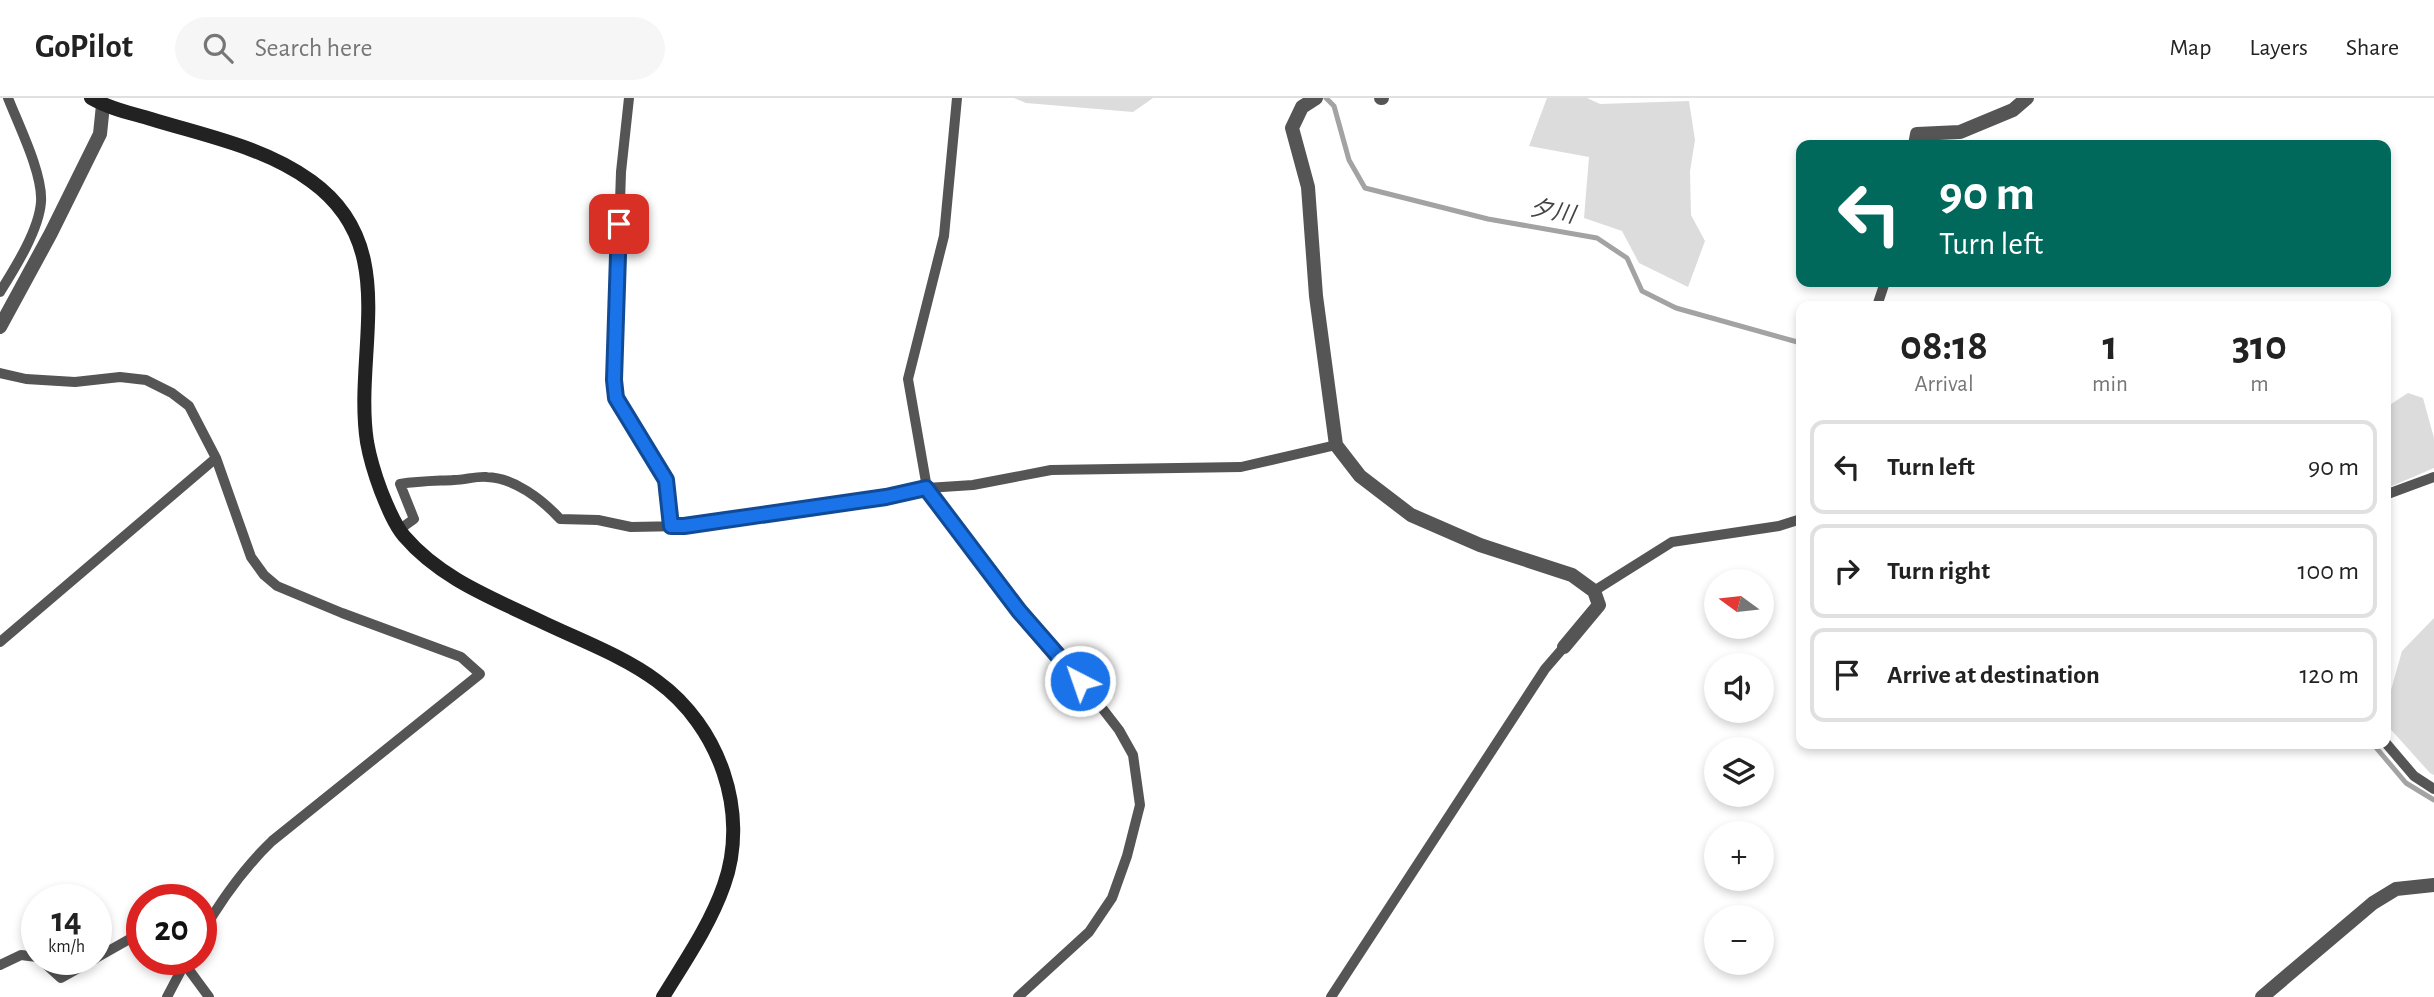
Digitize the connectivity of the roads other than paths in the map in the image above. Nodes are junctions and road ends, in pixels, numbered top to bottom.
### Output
1 (8, 98) edge
2 (629, 98) edge
3 (957, 98) edge
4 (1316, 98) edge
5 (2027, 98) edge
6 (97, 101) edge
7 (1916, 140) edge
8 (0, 292) edge
9 (0, 327) edge
10 (0, 373) edge
11 (1336, 444) junction
12 (216, 458) junction
13 (2434, 477) edge
14 (926, 488) junction
15 (2391, 493) edge
16 (1796, 521) edge
17 (671, 526) junction
18 (400, 529) junction
19 (1594, 591) junction
20 (0, 642) edge
21 (1564, 647) joint
22 (2391, 748) edge
23 (2434, 789) edge
24 (2434, 886) edge
25 (217, 908) edge
26 (21, 955) edge
27 (0, 965) edge
28 (177, 975) edge
29 (194, 975) edge
30 (167, 997) edge
31 (209, 997) edge
32 (663, 997) edge
33 (1018, 997) edge
34 (1331, 997) edge
35 (2262, 997) edge

1 - 8 lane
2 - 17 lane
3 - 14 lane
4 - 11 street
5 - 7 street
6 - 9 street
6 - 18 street
10 - 12 lane
11 - 14 lane
11 - 19 street
12 - 20 lane
12 - 25 lane
13 - 15 lane
14 - 17 lane
14 - 33 lane
16 - 19 lane
17 - 18 lane
18 - 32 street
19 - 21 street
21 - 34 lane
22 - 23 lane
24 - 35 street
26 - 27 lane
28 - 30 lane
29 - 31 lane

